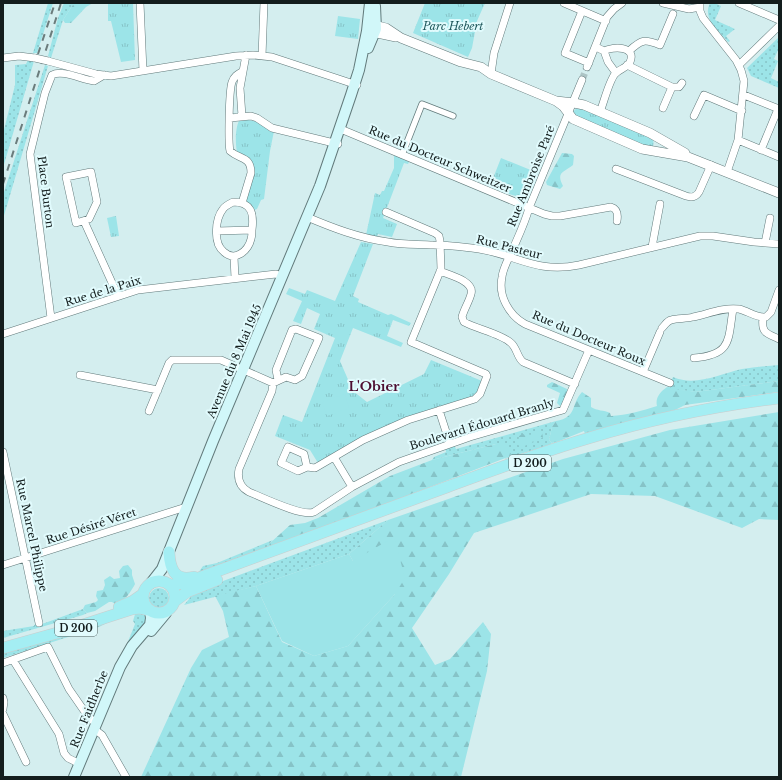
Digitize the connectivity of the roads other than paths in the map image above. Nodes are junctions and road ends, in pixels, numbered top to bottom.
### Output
1 (140, 3) edge
2 (264, 3) edge
3 (370, 3) edge
4 (375, 3) edge
5 (510, 3) edge
6 (564, 3) edge
7 (622, 3) edge
8 (663, 3) edge
9 (739, 3) edge
10 (700, 5) edge
11 (582, 11) junction
12 (672, 14) dead end
13 (779, 20) edge
14 (606, 21) junction
15 (779, 26) edge
16 (371, 28) junction
17 (596, 47) junction
18 (604, 51) junction
19 (629, 51) junction
20 (246, 55) junction
21 (4, 56) edge
22 (262, 56) junction
23 (739, 64) junction
24 (627, 65) junction
25 (143, 71) junction
26 (242, 71) junction
27 (616, 73) junction
28 (491, 74) junction
29 (104, 75) junction
30 (582, 80) tunnel mouth
31 (682, 83) dead end
32 (357, 85) junction
33 (672, 87) junction
34 (744, 95) junction
35 (556, 101) junction
36 (572, 102) junction
37 (663, 108) dead end
38 (779, 109) edge
39 (742, 111) junction
40 (600, 112) junction
41 (568, 114) junction
42 (242, 116) junction
43 (454, 116) dead end
44 (694, 116) dead end
45 (230, 118) junction
46 (343, 130) junction
47 (650, 134) junction
48 (738, 140) junction
49 (336, 143) junction
50 (761, 150) junction
51 (648, 151) junction
52 (402, 155) junction
53 (779, 157) edge
54 (697, 160) junction
55 (710, 165) junction
56 (616, 169) dead end
57 (727, 172) junction
58 (779, 193) edge
59 (242, 203) junction
60 (660, 204) dead end
61 (529, 208) junction
62 (386, 212) dead end
63 (307, 217) junction
64 (770, 218) dead end
65 (84, 221) junction
66 (617, 221) dead end
67 (252, 230) junction
68 (217, 231) junction
69 (766, 243) junction
70 (779, 244) edge
71 (440, 245) junction
72 (652, 247) junction
73 (234, 256) junction
74 (509, 258) junction
75 (440, 271) junction
76 (282, 276) junction
77 (235, 278) junction
78 (779, 290) edge
79 (118, 296) junction
80 (778, 299) edge
81 (733, 309) junction
82 (763, 317) junction
83 (51, 318) junction
84 (3, 334) edge
85 (779, 339) edge
86 (589, 350) junction
87 (694, 358) dead end
88 (243, 369) junction
89 (643, 372) junction
90 (80, 375) dead end
91 (276, 381) junction
92 (575, 384) junction
93 (670, 384) dead end
94 (158, 390) junction
95 (779, 398) edge
96 (779, 404) edge
97 (439, 410) junction
98 (149, 411) dead end
99 (450, 444) junction
100 (3, 452) edge
101 (334, 457) junction
102 (307, 467) dead end
103 (352, 487) junction
104 (186, 507) junction
105 (170, 549) junction
106 (26, 558) junction
107 (3, 565) edge
108 (220, 571) junction
109 (151, 583) junction
110 (169, 584) junction
111 (143, 594) junction
112 (175, 601) junction
113 (149, 610) junction
114 (166, 612) junction
115 (39, 623) dead end
116 (3, 643) edge
117 (3, 648) edge
118 (129, 651) junction
119 (13, 660) junction
120 (3, 664) edge
121 (3, 698) edge
122 (3, 709) edge
123 (3, 714) edge
124 (95, 727) junction
125 (26, 762) dead end
126 (80, 764) junction
127 (74, 777) edge
128 (126, 777) edge

1 - 25 street
2 - 22 street
3 - 16 main road
4 - 16 main road
5 - 28 street
6 - 11 street
7 - 14 street
8 - 10 street
9 - 13 street
10 - 23 street
11 - 14 street
11 - 17 street
12 - 19 street
14 - 17 street
15 - 23 street
16 - 28 street
16 - 32 main road
17 - 18 street
18 - 19 street
18 - 27 street
19 - 24 street
20 - 22 street
20 - 25 street
20 - 26 street
21 - 29 street, bridge
22 - 32 street
23 - 34 street
24 - 27 street
24 - 33 street
25 - 29 street
26 - 42 street
26 - 45 street
27 - 40 street
28 - 35 street
29 - 83 street, Place Burton
30 - 36 street, Rue Ambroise Paré
31 - 33 street
32 - 46 main road, Avenue du 8 Mai 1945
32 - 49 main road, Avenue du 8 Mai 1945
33 - 37 street
34 - 38 street
34 - 39 street
35 - 36 street
35 - 41 street
36 - 40 street
36 - 41 street, Rue Ambroise Paré
38 - 50 street
39 - 44 street
39 - 48 street
40 - 47 street
41 - 51 street
41 - 61 street, Rue Ambroise Paré
42 - 45 street
42 - 49 street
43 - 52 street
45 - 59 street
46 - 49 main road, Avenue du 8 Mai 1945
46 - 52 street, Rue du Docteur Schweitzer
47 - 51 street
47 - 54 street
48 - 50 street
48 - 57 street
49 - 63 main road, Avenue du 8 Mai 1945
50 - 53 street
51 - 54 street
52 - 61 street, Rue du Docteur Schweitzer
54 - 55 street
55 - 56 street
55 - 57 street
57 - 58 street
59 - 67 street
59 - 68 street
60 - 72 street
61 - 66 street, Rue du Docteur Schweitzer
61 - 74 street, Rue Ambroise Paré
62 - 71 street
63 - 71 street, Rue Pasteur
63 - 76 main road, Avenue du 8 Mai 1945
64 - 69 street
65 - 65 street
65 - 79 street
67 - 68 street
67 - 73 street
68 - 73 street
69 - 70 street, Rue Pasteur
69 - 72 street, Rue Pasteur
71 - 74 street, Rue Pasteur
71 - 75 street
72 - 74 street, Rue Pasteur
73 - 77 street
74 - 86 street, Rue du Docteur Roux
75 - 92 street
75 - 97 street
76 - 77 street, Rue de la Paix
76 - 88 main road, Avenue du 8 Mai 1945
77 - 79 street, Rue de la Paix
78 - 80 street
79 - 83 street, Rue de la Paix
80 - 82 street
81 - 82 street
81 - 87 street
81 - 89 street
82 - 85 street
83 - 84 street, Rue de la Paix
86 - 89 street, Rue du Docteur Roux
86 - 92 street, Boulevard Édouard Branly
88 - 91 street
88 - 94 street
88 - 104 main road, Avenue du 8 Mai 1945
89 - 93 street, Rue du Docteur Roux
90 - 94 street
91 - 91 street
91 - 103 street, Boulevard Édouard Branly
92 - 99 street, Boulevard Édouard Branly
94 - 98 street
95 - 108 main road, D 200
96 - 112 main road, D 200
97 - 99 street
97 - 101 street
99 - 103 street, Boulevard Édouard Branly
100 - 106 street, Rue Marcel Philippe
101 - 102 street
101 - 103 street
104 - 105 main road, Avenue du 8 Mai 1945
104 - 106 street, Rue Désiré Véret
105 - 108 main road
105 - 109 main road, Avenue du 8 Mai 1945
105 - 110 main road, Avenue du 8 Mai 1945
106 - 107 street, Rue Désiré Véret
106 - 115 street, Rue Marcel Philippe
108 - 110 main road, D 200
109 - 110 main road
109 - 111 main road
110 - 112 main road
111 - 113 main road
111 - 116 main road, D 200
112 - 114 main road
113 - 114 main road
113 - 117 main road, D 200
113 - 118 main road, Rue Faidherbe
114 - 118 main road, Rue Faidherbe
118 - 124 main road, Rue Faidherbe
119 - 120 street
119 - 124 street
119 - 126 street
121 - 122 street
123 - 125 street
124 - 126 main road, Rue Faidherbe
124 - 128 street
126 - 127 main road, Rue Faidherbe

